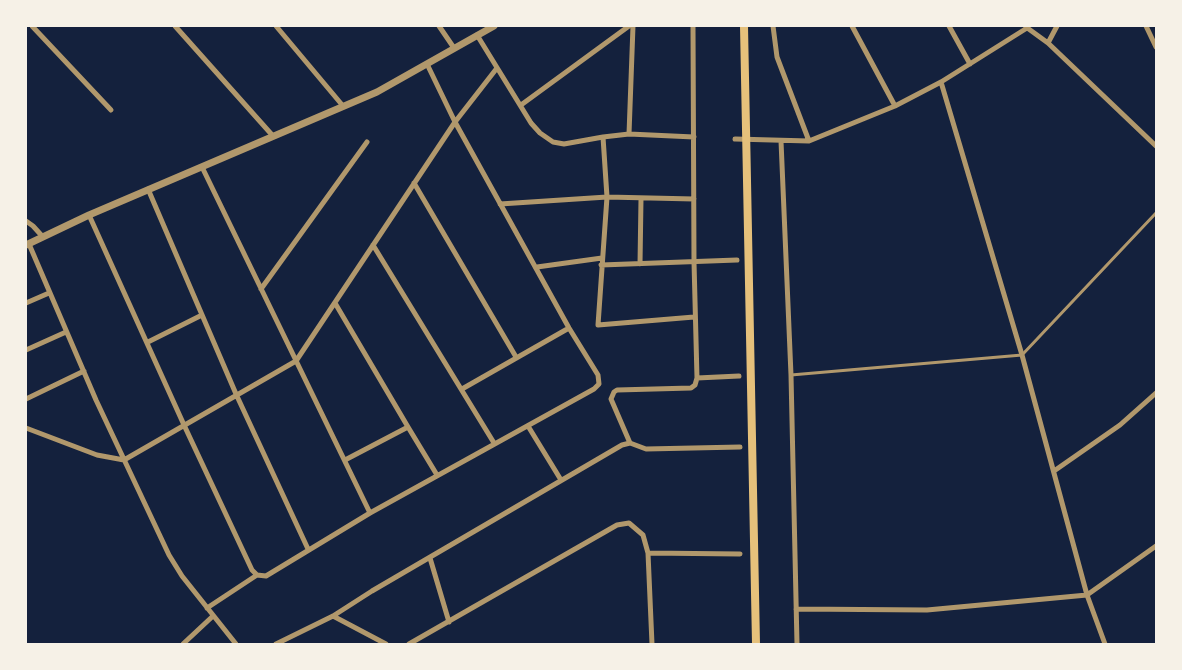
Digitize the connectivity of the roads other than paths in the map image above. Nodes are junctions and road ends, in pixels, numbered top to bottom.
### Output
1 (33, 26) edge
2 (175, 26) edge
3 (279, 26) edge
4 (439, 26) edge
5 (494, 26) edge
6 (631, 26) edge
7 (693, 26) edge
8 (744, 26) edge
9 (773, 26) edge
10 (852, 26) edge
11 (949, 26) edge
12 (1057, 26) edge
13 (1146, 26) edge
14 (1026, 27) edge
15 (477, 35) junction
16 (1048, 43) junction
17 (1156, 47) edge
18 (454, 48) junction
19 (427, 64) junction
20 (970, 64) junction
21 (497, 68) junction
22 (940, 82) junction
23 (521, 105) junction
24 (343, 106) junction
25 (895, 106) junction
26 (111, 111) dead end
27 (455, 122) junction
28 (629, 134) junction
29 (273, 136) junction
30 (603, 137) junction
31 (694, 137) junction
32 (735, 139) dead end
33 (746, 140) junction
34 (781, 141) junction
35 (809, 141) junction
36 (367, 142) dead end
37 (1156, 146) edge
38 (202, 167) junction
39 (414, 183) junction
40 (148, 189) junction
41 (608, 197) junction
42 (641, 199) junction
43 (694, 199) junction
44 (500, 204) junction
45 (1156, 213) edge
46 (89, 215) junction
47 (26, 220) edge
48 (42, 237) junction
49 (373, 244) junction
50 (27, 245) edge
51 (737, 260) dead end
52 (601, 262) junction
53 (694, 262) junction
54 (640, 264) junction
55 (537, 267) junction
56 (261, 289) junction
57 (49, 293) junction
58 (26, 303) edge
59 (335, 303) junction
60 (202, 315) junction
61 (694, 317) junction
62 (570, 327) junction
63 (66, 332) junction
64 (148, 342) junction
65 (26, 350) edge
66 (1022, 355) junction
67 (516, 357) junction
68 (296, 361) junction
69 (84, 371) junction
70 (791, 375) junction
71 (739, 376) dead end
72 (698, 378) junction
73 (462, 389) junction
74 (1156, 393) edge
75 (236, 394) junction
76 (26, 399) edge
77 (184, 425) junction
78 (528, 426) junction
79 (408, 427) junction
80 (26, 428) edge
81 (494, 443) junction
82 (630, 443) junction
83 (740, 447) dead end
84 (124, 460) junction
85 (345, 460) junction
86 (1054, 471) junction
87 (436, 475) junction
88 (561, 480) junction
89 (370, 513) junction
90 (1156, 546) edge
91 (308, 549) junction
92 (648, 553) junction
93 (740, 554) dead end
94 (430, 558) junction
95 (257, 576) junction
96 (1087, 595) junction
97 (207, 608) junction
98 (796, 609) junction
99 (213, 616) junction
100 (333, 616) junction
101 (449, 622) junction
102 (183, 645) edge
103 (236, 645) edge
104 (276, 645) edge
105 (386, 645) edge
106 (409, 645) edge
107 (652, 645) edge
108 (756, 645) edge
109 (797, 645) edge
110 (1105, 645) edge

1 - 26 street
2 - 29 street
3 - 24 street
4 - 18 street
5 - 15 street
6 - 23 street
6 - 28 street
7 - 31 street
8 - 33 main road
9 - 35 street
10 - 25 street
11 - 20 street
12 - 16 street
13 - 17 street
14 - 16 street
14 - 20 street
15 - 18 street
15 - 21 street
16 - 37 street
18 - 19 street
19 - 24 street
19 - 27 street
20 - 22 street
21 - 23 street
21 - 27 street
22 - 25 street
22 - 66 street
23 - 30 street
24 - 29 street
25 - 35 street
27 - 39 street
27 - 44 street
28 - 30 street
28 - 31 street
29 - 38 street
30 - 41 street
31 - 43 street
32 - 33 street
33 - 34 street
33 - 108 main road
34 - 35 street
34 - 70 street
36 - 56 street
38 - 40 street
38 - 56 street
39 - 49 street
39 - 67 street
40 - 46 street
40 - 60 street
41 - 42 street
41 - 44 street
41 - 52 street
42 - 43 street
42 - 54 street
43 - 53 street
44 - 55 street
45 - 66 lane
46 - 48 street
46 - 64 street
47 - 48 street
48 - 50 street
49 - 59 street
49 - 73 street
50 - 57 street
51 - 53 street
52 - 54 street
52 - 55 street
52 - 61 street
53 - 54 street
53 - 61 street
55 - 62 street
56 - 68 street
57 - 58 street
57 - 63 street
59 - 68 street
59 - 79 street
60 - 64 street
60 - 75 street
61 - 72 street
62 - 67 street
62 - 78 street
63 - 65 street
63 - 69 street
64 - 77 street
66 - 70 lane
66 - 86 street
67 - 73 street
68 - 75 street
68 - 85 street
69 - 76 street
69 - 84 street
70 - 98 street
71 - 72 street
72 - 82 street
73 - 81 street
74 - 86 street
75 - 77 street
75 - 91 street
77 - 84 street
77 - 95 street
78 - 81 street
78 - 88 street
79 - 85 street
79 - 87 street
80 - 84 street
81 - 87 street
82 - 83 street
82 - 88 street
84 - 97 street
85 - 89 street
86 - 96 street
87 - 89 street
88 - 94 street
89 - 91 street
90 - 96 street
91 - 95 street
92 - 93 street
92 - 101 street
92 - 107 street
94 - 100 street
94 - 101 street
95 - 97 street
96 - 98 street
96 - 110 street
97 - 99 street
98 - 109 street
99 - 102 street
99 - 103 street
100 - 104 street
100 - 105 street
101 - 106 street

